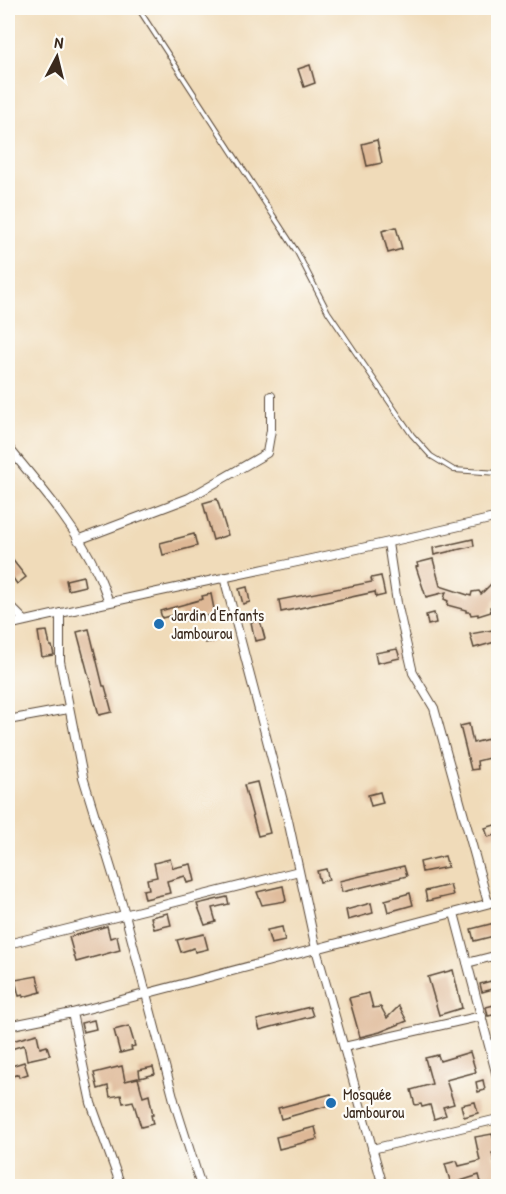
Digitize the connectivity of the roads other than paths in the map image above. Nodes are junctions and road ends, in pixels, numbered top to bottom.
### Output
1 (138, 8) edge
2 (271, 396) dead end
3 (8, 447) edge
4 (498, 473) edge
5 (498, 517) edge
6 (78, 540) junction
7 (388, 543) junction
8 (224, 577) junction
9 (109, 602) junction
10 (8, 604) edge
11 (60, 613) junction
12 (25, 621) junction
13 (8, 625) edge
14 (68, 709) junction
15 (8, 720) edge
16 (299, 871) junction
17 (498, 901) edge
18 (488, 903) junction
19 (454, 913) junction
20 (125, 914) junction
21 (8, 944) edge
22 (316, 949) junction
23 (498, 955) edge
24 (468, 963) junction
25 (147, 993) junction
26 (72, 1013) junction
27 (482, 1016) junction
28 (8, 1026) edge
29 (498, 1041) edge
30 (489, 1043) junction
31 (344, 1047) junction
32 (498, 1080) edge
33 (498, 1119) edge
34 (372, 1149) junction
35 (121, 1186) edge
36 (201, 1186) edge
37 (383, 1186) edge

1 - 4 lane
2 - 6 street
3 - 6 street
5 - 7 street
6 - 9 street
7 - 8 street
7 - 18 street
8 - 9 street
8 - 16 street
9 - 11 street
10 - 12 street
11 - 12 street
11 - 14 street
12 - 13 street
14 - 15 street
14 - 20 street
16 - 20 street
16 - 22 street
17 - 18 street
18 - 19 street
19 - 22 street
19 - 24 street
20 - 21 street
20 - 25 street
22 - 25 street
22 - 31 street
23 - 24 street
24 - 27 street
25 - 26 street
25 - 36 street
26 - 28 street
26 - 35 street
27 - 30 street
27 - 31 street
29 - 30 street
30 - 32 street
31 - 34 street
33 - 34 street
34 - 37 street

